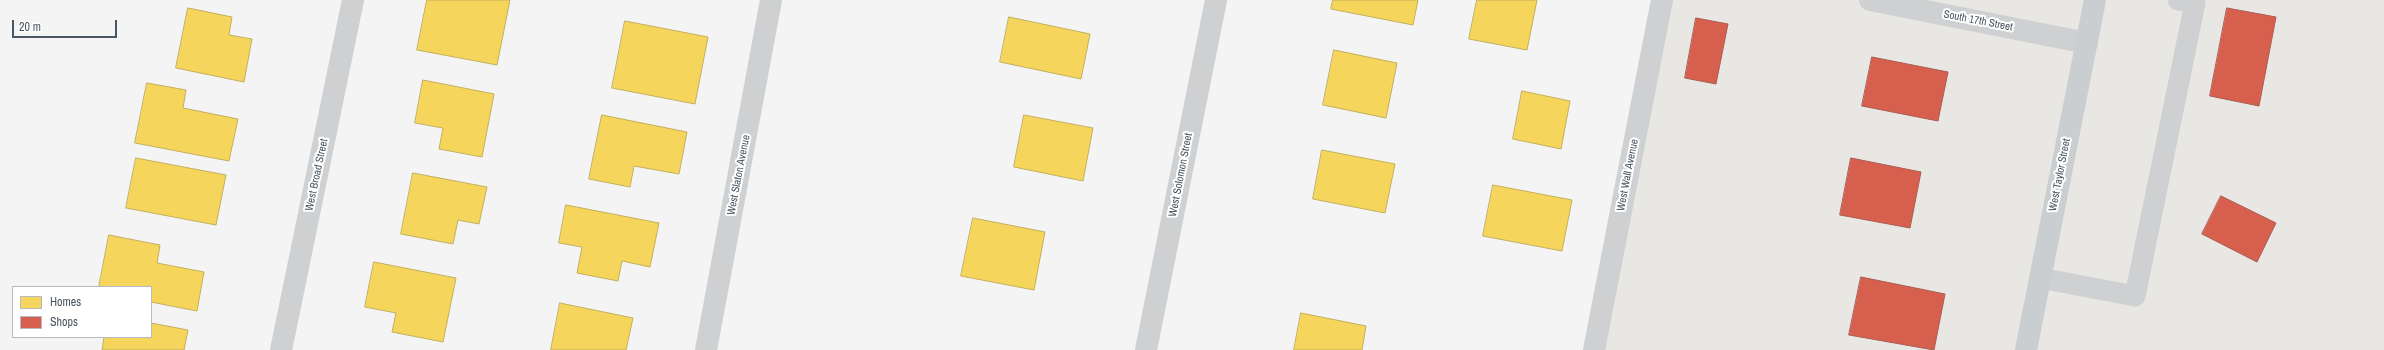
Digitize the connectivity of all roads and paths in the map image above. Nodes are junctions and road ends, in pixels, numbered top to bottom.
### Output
1 (354, 0) edge
2 (771, 0) edge
3 (1216, 0) edge
4 (1662, 0) edge
5 (1870, 0) edge
6 (2095, 0) edge
7 (2178, 0) edge
8 (2086, 43) junction
9 (2040, 278) junction
10 (281, 350) edge
11 (706, 350) edge
12 (1146, 350) edge
13 (1594, 350) edge
14 (2026, 350) edge

1 - 10 street, West Broad Street
2 - 11 street, West Slaton Avenue
3 - 12 street, West Solomon Street
4 - 13 street, West Wall Avenue
5 - 8 street, South 17th Street
6 - 8 main road, West Taylor Street
7 - 9 lane
8 - 9 main road, West Taylor Street
9 - 14 main road, West Taylor Street

